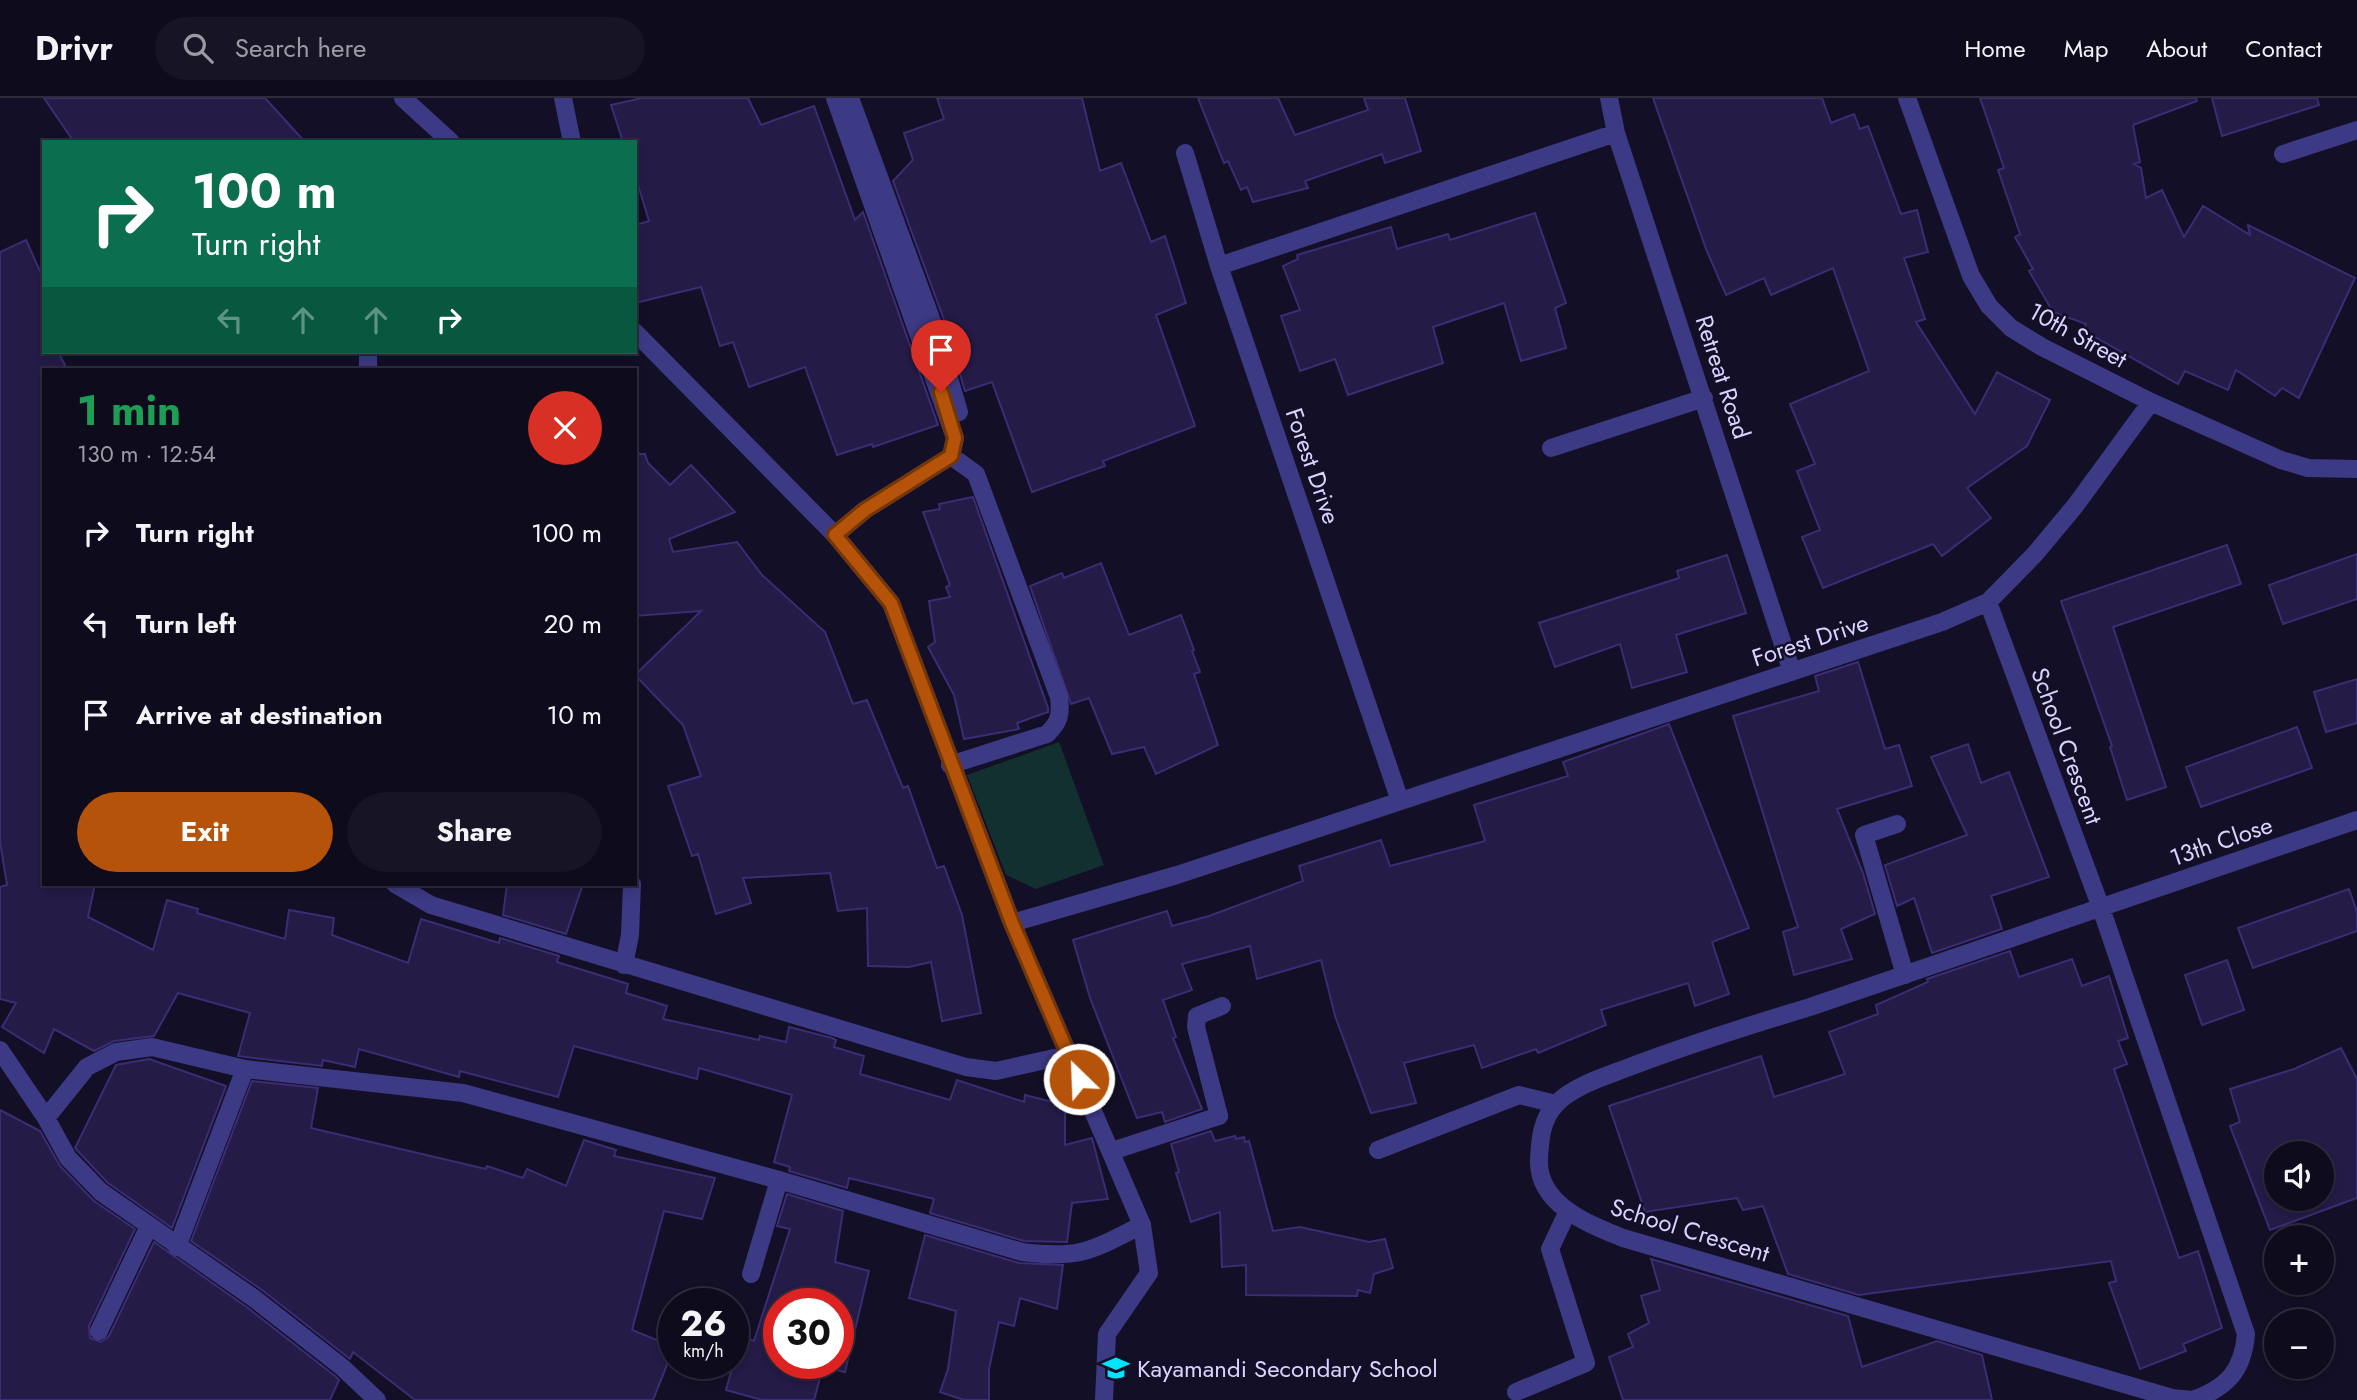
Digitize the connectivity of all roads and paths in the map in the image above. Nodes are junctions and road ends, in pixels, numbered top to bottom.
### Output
1 (403, 98) edge
2 (563, 98) edge
3 (835, 98) edge
4 (849, 98) edge
5 (1609, 98) edge
6 (1907, 98) edge
7 (2357, 130) edge
8 (1616, 133) junction
9 (449, 140) edge
10 (572, 140) edge
11 (1185, 153) dead end
12 (2283, 154) dead end
13 (1219, 266) junction
14 (637, 334) edge
15 (1704, 398) junction
16 (2151, 402) junction
17 (1550, 448) dead end
18 (951, 456) junction
19 (2357, 469) edge
20 (835, 528) junction
21 (1988, 602) junction
22 (1792, 671) junction
23 (950, 765) junction
24 (1400, 801) junction
25 (2357, 820) edge
26 (1898, 824) dead end
27 (399, 886) edge
28 (632, 886) edge
29 (2101, 908) junction
30 (1012, 923) junction
31 (624, 965) junction
32 (1905, 975) junction
33 (1222, 1006) dead end
34 (0, 1050) edge
35 (1068, 1055) junction
36 (244, 1069) junction
37 (1556, 1104) junction
38 (46, 1118) junction
39 (1378, 1150) dead end
40 (1112, 1151) junction
41 (779, 1180) junction
42 (1568, 1211) junction
43 (1142, 1225) junction
44 (148, 1228) junction
45 (177, 1247) junction
46 (751, 1274) dead end
47 (99, 1331) dead end
48 (1516, 1392) dead end
49 (377, 1400) edge
50 (1104, 1400) edge
51 (2193, 1400) edge

1 - 9 street
2 - 10 street
3 - 18 street
4 - 20 street
5 - 8 street, Retreat Road
6 - 16 street, 10th Street
7 - 12 street
8 - 13 street
8 - 15 street, Retreat Road
11 - 13 street, Forest Drive
13 - 24 street, Forest Drive
14 - 20 street
15 - 17 street
15 - 22 street, Retreat Road
16 - 19 street, 10th Street
16 - 21 street, Forest Drive
18 - 20 street
18 - 23 street
20 - 23 street
21 - 22 street, Forest Drive
21 - 29 street, School Crescent
22 - 24 street, Forest Drive
23 - 30 street
24 - 30 street, Forest Drive
25 - 29 street, 13th Close
26 - 32 street
27 - 31 street
28 - 31 street
29 - 32 street
29 - 51 street, School Crescent
30 - 35 street
31 - 35 street
32 - 37 street
33 - 40 street
34 - 38 street
35 - 40 street
36 - 38 street
36 - 41 street
36 - 45 street
37 - 39 street
37 - 42 street, School Crescent
38 - 44 street
40 - 43 street
41 - 43 street
41 - 46 street
42 - 48 street
42 - 51 street, School Crescent
43 - 50 street
44 - 45 street
44 - 47 street
45 - 49 street

